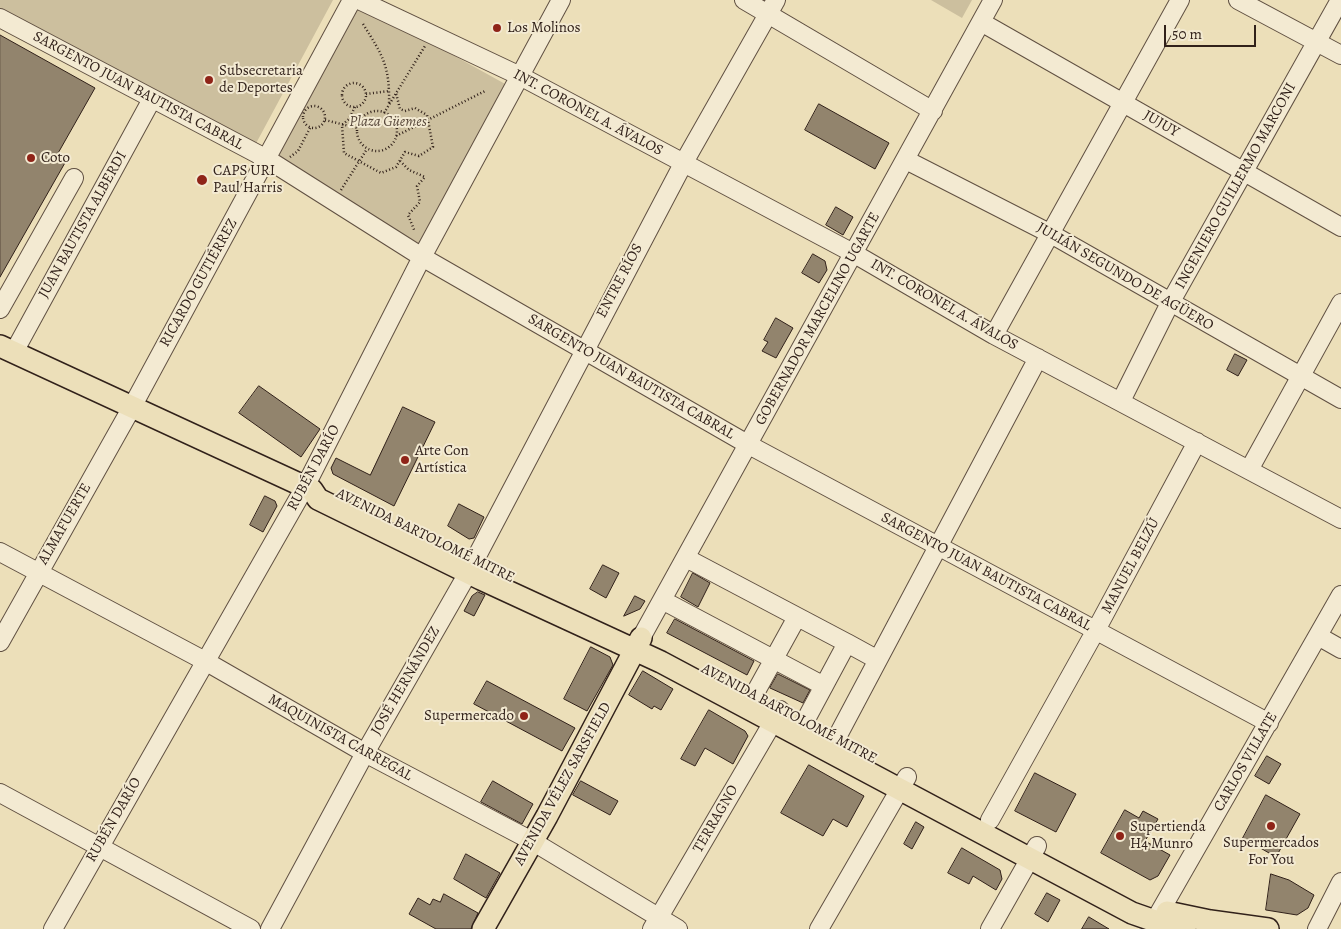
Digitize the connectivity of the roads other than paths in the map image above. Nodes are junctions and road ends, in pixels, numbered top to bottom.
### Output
1 (352, 0) edge
2 (359, 0) edge
3 (561, 0) edge
4 (744, 0) edge
5 (993, 0) edge
6 (1180, 0) edge
7 (1238, 0) edge
8 (1340, 0) edge
9 (773, 7) edge
10 (0, 18) edge
11 (981, 22) junction
12 (1317, 41) junction
13 (1341, 55) edge
14 (520, 76) junction
15 (152, 99) junction
16 (1123, 103) junction
17 (932, 111) junction
18 (266, 159) junction
19 (906, 160) junction
20 (683, 164) junction
21 (1244, 171) junction
22 (74, 178) dead end
23 (1341, 226) edge
24 (1051, 234) junction
25 (853, 253) junction
26 (422, 257) junction
27 (1170, 303) junction
28 (1341, 303) edge
29 (0, 310) edge
30 (994, 335) junction
31 (7, 349) edge
32 (584, 350) junction
33 (1038, 358) junction
34 (1300, 376) junction
35 (1341, 399) edge
36 (1121, 401) junction
37 (132, 407) junction
38 (1197, 442) junction
39 (749, 445) junction
40 (1249, 470) junction
41 (308, 489) junction
42 (1341, 519) edge
43 (939, 547) junction
44 (0, 552) edge
45 (686, 558) junction
46 (471, 566) junction
47 (38, 573) junction
48 (1341, 595) edge
49 (662, 600) junction
50 (797, 616) junction
51 (1096, 630) junction
52 (1318, 636) junction
53 (0, 642) edge
54 (846, 643) junction
55 (638, 644) junction
56 (1341, 649) edge
57 (774, 659) junction
58 (878, 660) junction
59 (205, 661) junction
60 (824, 686) junction
61 (754, 695) junction
62 (777, 715) junction
63 (804, 723) junction
64 (1269, 723) junction
65 (836, 739) junction
66 (365, 753) junction
67 (904, 783) junction
68 (0, 793) edge
69 (990, 820) junction
70 (532, 842) junction
71 (99, 846) junction
72 (1034, 852) junction
73 (1341, 882) edge
74 (1155, 920) edge
75 (655, 924) edge
76 (53, 929) edge
77 (251, 929) edge
78 (270, 929) edge
79 (483, 929) edge
80 (678, 929) edge
81 (819, 929) edge
82 (990, 929) edge
83 (1185, 929) edge
84 (1268, 929) edge
85 (1317, 929) edge

1 - 18 street, RICARDO GUTIÉRREZ
2 - 14 street, INT. CORONEL A. ÁVALOS
3 - 14 street, RUBÉN DARÍO
4 - 9 street
5 - 11 street, GOBERNADOR MARCELINO UGARTE
6 - 16 street
7 - 12 street
8 - 12 street, INGENIERO GUILLERMO MARCONI
9 - 17 street
9 - 20 street, ENTRE RÍOS
10 - 15 street, SARGENTO JUAN BAUTISTA CABRAL
11 - 16 street, JUJUY
11 - 17 street, GOBERNADOR MARCELINO UGARTE
12 - 13 street
12 - 21 street, INGENIERO GUILLERMO MARCONI
14 - 20 street, INT. CORONEL A. ÁVALOS
14 - 26 street, RUBÉN DARÍO
15 - 18 street, SARGENTO JUAN BAUTISTA CABRAL
15 - 31 street, JUAN BAUTISTA ALBERDI
16 - 21 street, JUJUY
16 - 24 street
17 - 19 street, GOBERNADOR MARCELINO UGARTE
18 - 26 street, SARGENTO JUAN BAUTISTA CABRAL
18 - 37 street, RICARDO GUTIÉRREZ
19 - 24 street, JULIÁN SEGUNDO DE AGÜERO
19 - 25 street, GOBERNADOR MARCELINO UGARTE
20 - 25 street, INT. CORONEL A. ÁVALOS
20 - 32 street, ENTRE RÍOS
21 - 23 street, JUJUY
21 - 27 street, INGENIERO GUILLERMO MARCONI
22 - 29 street
24 - 27 street, JULIÁN SEGUNDO DE AGÜERO
24 - 30 street
25 - 30 street, INT. CORONEL A. ÁVALOS
25 - 39 street, GOBERNADOR MARCELINO UGARTE
26 - 32 street, SARGENTO JUAN BAUTISTA CABRAL
26 - 41 street, RUBÉN DARÍO
27 - 34 street, JULIÁN SEGUNDO DE AGÜERO
27 - 36 street, INGENIERO GUILLERMO MARCONI
28 - 34 street
30 - 33 street, INT. CORONEL A. ÁVALOS
31 - 37 main road, AVENIDA BARTOLOMÉ MITRE
32 - 39 street, SARGENTO JUAN BAUTISTA CABRAL
32 - 46 street, ENTRE RÍOS
33 - 36 street, INT. CORONEL A. ÁVALOS
33 - 43 street
34 - 35 street, JULIÁN SEGUNDO DE AGÜERO
34 - 40 street
36 - 38 street, INT. CORONEL A. ÁVALOS
37 - 41 main road, AVENIDA BARTOLOMÉ MITRE
37 - 47 street, ALMAFUERTE
38 - 40 street, INT. CORONEL A. ÁVALOS
38 - 51 street, MANUEL BELZÚ
39 - 43 street, SARGENTO JUAN BAUTISTA CABRAL
39 - 45 street, GOBERNADOR MARCELINO UGARTE
40 - 42 street, INT. CORONEL A. ÁVALOS
41 - 46 main road, AVENIDA BARTOLOMÉ MITRE
41 - 59 street, RUBÉN DARÍO
43 - 51 street, SARGENTO JUAN BAUTISTA CABRAL
43 - 58 street
44 - 47 street, MAQUINISTA CARREGAL
45 - 49 street, GOBERNADOR MARCELINO UGARTE
45 - 50 street
46 - 55 main road, AVENIDA BARTOLOMÉ MITRE
46 - 66 street, JOSÉ HERNÁNDEZ
47 - 53 street, ALMAFUERTE
47 - 59 street, MAQUINISTA CARREGAL
48 - 52 street, CARLOS VILLATE
49 - 55 street, GOBERNADOR MARCELINO UGARTE
49 - 57 street
50 - 54 street
50 - 57 street
51 - 64 street, SARGENTO JUAN BAUTISTA CABRAL
51 - 69 street, MANUEL BELZÚ
52 - 56 street
52 - 64 street, CARLOS VILLATE
54 - 58 street
54 - 60 street
55 - 61 main road, AVENIDA BARTOLOMÉ MITRE
55 - 62 main road, AVENIDA BARTOLOMÉ MITRE
55 - 70 main road, AVENIDA VÉLEZ SARSFIELD
57 - 60 street
57 - 61 street
58 - 65 street
59 - 66 street, MAQUINISTA CARREGAL
59 - 71 street, RUBÉN DARÍO
60 - 63 street
61 - 62 main road, AVENIDA BARTOLOMÉ MITRE
62 - 63 main road, AVENIDA BARTOLOMÉ MITRE
62 - 67 main road, AVENIDA BARTOLOMÉ MITRE
62 - 75 street, TERRAGNO
63 - 65 main road, AVENIDA BARTOLOMÉ MITRE
64 - 74 street, CARLOS VILLATE
65 - 67 main road, AVENIDA BARTOLOMÉ MITRE
66 - 70 street, MAQUINISTA CARREGAL
66 - 78 street, JOSÉ HERNÁNDEZ
67 - 69 main road, AVENIDA BARTOLOMÉ MITRE
67 - 72 main road, AVENIDA BARTOLOMÉ MITRE
67 - 81 street
68 - 71 street
69 - 72 main road, AVENIDA BARTOLOMÉ MITRE
70 - 75 street, MAQUINISTA CARREGAL
70 - 79 main road, AVENIDA VÉLEZ SARSFIELD
71 - 76 street, RUBÉN DARÍO
71 - 77 street
72 - 74 main road, AVENIDA BARTOLOMÉ MITRE
72 - 82 street
73 - 85 street
74 - 83 main road, AVENIDA BARTOLOMÉ MITRE
74 - 84 main road, AVENIDA BARTOLOMÉ MITRE
75 - 80 street, MAQUINISTA CARREGAL

